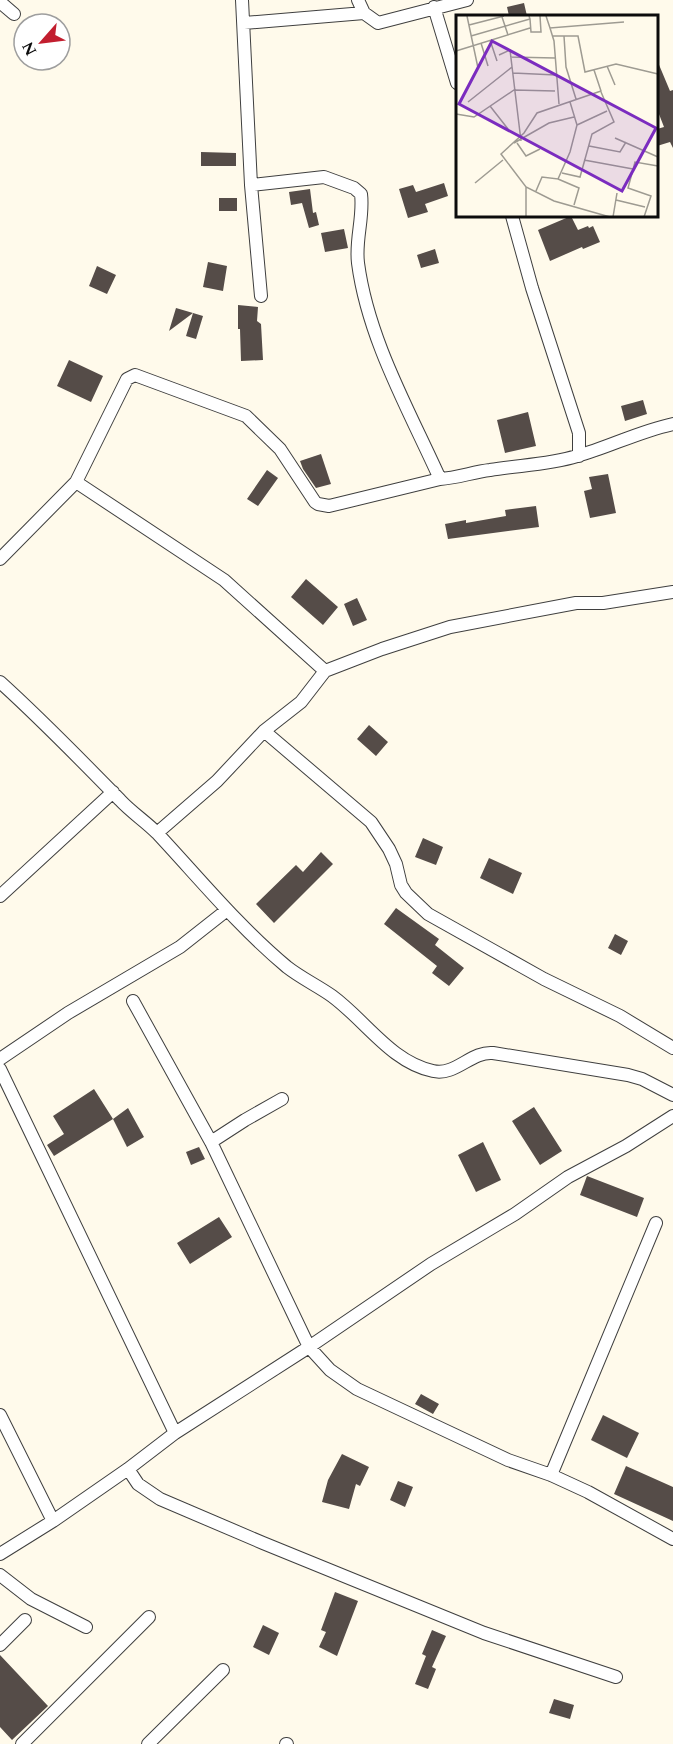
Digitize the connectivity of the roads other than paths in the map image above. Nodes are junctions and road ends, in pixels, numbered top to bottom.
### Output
1 (242, 0) edge
2 (358, 0) edge
3 (467, 0) edge
4 (0, 2) edge
5 (434, 7) junction
6 (12, 12) edge
7 (364, 14) junction
8 (244, 24) junction
9 (456, 80) edge
10 (251, 185) junction
11 (513, 218) edge
12 (261, 296) dead end
13 (673, 424) edge
14 (579, 456) junction
15 (440, 479) junction
16 (76, 482) junction
17 (0, 559) edge
18 (673, 592) edge
19 (325, 671) junction
20 (0, 682) edge
21 (264, 731) junction
22 (113, 792) junction
23 (157, 833) junction
24 (0, 896) edge
25 (227, 910) junction
26 (133, 1001) dead end
27 (673, 1048) edge
28 (0, 1059) edge
29 (0, 1070) edge
30 (673, 1095) edge
31 (282, 1099) dead end
32 (673, 1116) edge
33 (211, 1142) junction
34 (656, 1223) dead end
35 (309, 1347) junction
36 (0, 1415) edge
37 (175, 1433) junction
38 (128, 1469) junction
39 (551, 1475) junction
40 (53, 1521) junction
41 (673, 1539) edge
42 (0, 1554) edge
43 (0, 1575) edge
44 (149, 1617) dead end
45 (25, 1620) dead end
46 (86, 1627) dead end
47 (0, 1645) edge
48 (223, 1670) dead end
49 (616, 1677) dead end
50 (22, 1744) edge
51 (148, 1744) edge

1 - 8 street
2 - 7 street
3 - 5 street
4 - 6 street
5 - 7 street
5 - 9 street
7 - 8 street
8 - 10 street
10 - 12 street
10 - 15 street
11 - 14 street
13 - 14 street
14 - 15 street
15 - 16 street
16 - 17 street
16 - 19 street
18 - 19 street
19 - 21 street
20 - 22 street
21 - 23 street
21 - 27 street
22 - 23 street
22 - 24 street
23 - 25 street
25 - 28 street
25 - 30 street
26 - 33 street
29 - 37 street
31 - 33 street
32 - 35 street
33 - 35 street
34 - 39 street
35 - 37 street
35 - 39 street
36 - 40 street
37 - 38 street
38 - 40 street
38 - 49 street
39 - 41 street
40 - 42 street
43 - 46 street
44 - 50 street
45 - 47 street
48 - 51 street

